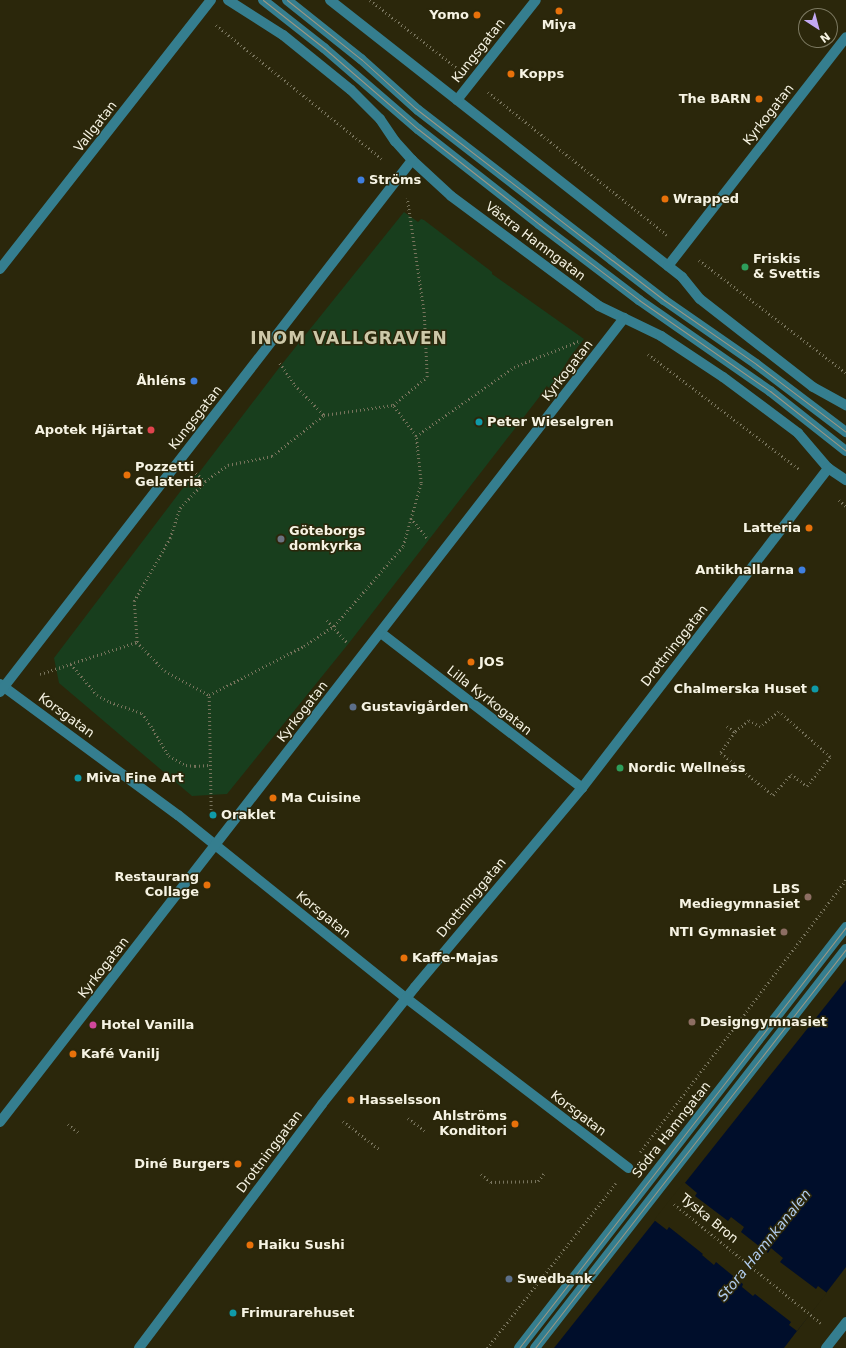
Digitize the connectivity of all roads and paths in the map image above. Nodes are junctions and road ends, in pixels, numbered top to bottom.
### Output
1 (211, 0) edge
2 (228, 0) edge
3 (263, 0) edge
4 (287, 0) edge
5 (330, 0) edge
6 (370, 0) edge
7 (536, 0) edge
8 (846, 37) edge
9 (473, 80) junction
10 (457, 100) junction
11 (412, 160) junction
12 (401, 175) junction
13 (683, 248) junction
14 (668, 266) junction
15 (0, 269) edge
16 (624, 318) junction
17 (617, 330) junction
18 (584, 339) dead end
19 (282, 364) dead end
20 (846, 373) edge
21 (393, 405) junction
22 (846, 405) edge
23 (324, 415) junction
24 (846, 432) edge
25 (416, 436) junction
26 (846, 451) edge
27 (828, 468) junction
28 (198, 474) dead end
29 (846, 480) edge
30 (205, 481) junction
31 (817, 483) junction
32 (411, 517) junction
33 (428, 540) dead end
34 (327, 620) dead end
35 (334, 626) junction
36 (381, 633) junction
37 (137, 642) junction
38 (349, 643) dead end
39 (71, 664) junction
40 (50, 670) dead end
41 (1, 688) edge
42 (209, 695) junction
43 (727, 726) dead end
44 (735, 732) junction
45 (209, 765) junction
46 (582, 788) junction
47 (210, 797) dead end
48 (216, 846) junction
49 (846, 880) edge
50 (846, 927) edge
51 (846, 949) edge
52 (406, 998) junction
53 (408, 1118) dead end
54 (343, 1121) dead end
55 (0, 1122) edge
56 (68, 1124) dead end
57 (425, 1131) dead end
58 (79, 1133) dead end
59 (379, 1149) dead end
60 (628, 1168) junction
61 (545, 1172) dead end
62 (481, 1174) dead end
63 (670, 1200) dead end
64 (810, 1314) dead end
65 (846, 1322) edge
66 (139, 1348) edge
67 (487, 1348) edge
68 (518, 1348) edge
69 (535, 1348) edge
70 (826, 1348) edge

1 - 15 street, Vallgatan
2 - 11 street, Västra Hamngatan
3 - 26 street
4 - 24 street
5 - 10 street
6 - 9 path
7 - 9 street, Kungsgatan
8 - 13 street, Kyrkogatan
9 - 10 street, Kungsgatan
9 - 13 path
10 - 14 street
11 - 12 street, Kungsgatan
11 - 16 street, Västra Hamngatan
12 - 21 path
12 - 41 street, Kungsgatan
13 - 14 street, Kyrkogatan
13 - 20 path
14 - 22 street
16 - 17 street, Kyrkogatan
16 - 27 street, Västra Hamngatan
17 - 31 path
17 - 36 street, Kyrkogatan
18 - 25 path
19 - 23 path
21 - 23 path
21 - 25 path
23 - 30 path
25 - 32 path
27 - 29 street, Västra Hamngatan
27 - 31 street, Drottninggatan
28 - 30 path
30 - 37 path
31 - 46 street, Drottninggatan
32 - 33 path
32 - 35 path
34 - 35 path
35 - 38 path
35 - 42 path
36 - 46 street, Lilla Kyrkogatan
36 - 48 street, Kyrkogatan
37 - 39 path
37 - 42 path
39 - 40 path
39 - 45 path
41 - 48 street, Korsgatan
42 - 45 path
43 - 44 path
44 - 44 path
45 - 47 path
46 - 52 street, Drottninggatan
48 - 52 street, Korsgatan
48 - 55 street, Kyrkogatan
49 - 60 path
50 - 68 street, Södra Hamngatan
51 - 69 street, Södra Hamngatan
52 - 60 street, Korsgatan
52 - 66 street, Drottninggatan
53 - 57 path
54 - 59 path
56 - 58 path
60 - 67 path
61 - 62 path
63 - 64 path, Tyska Bron
65 - 70 street

